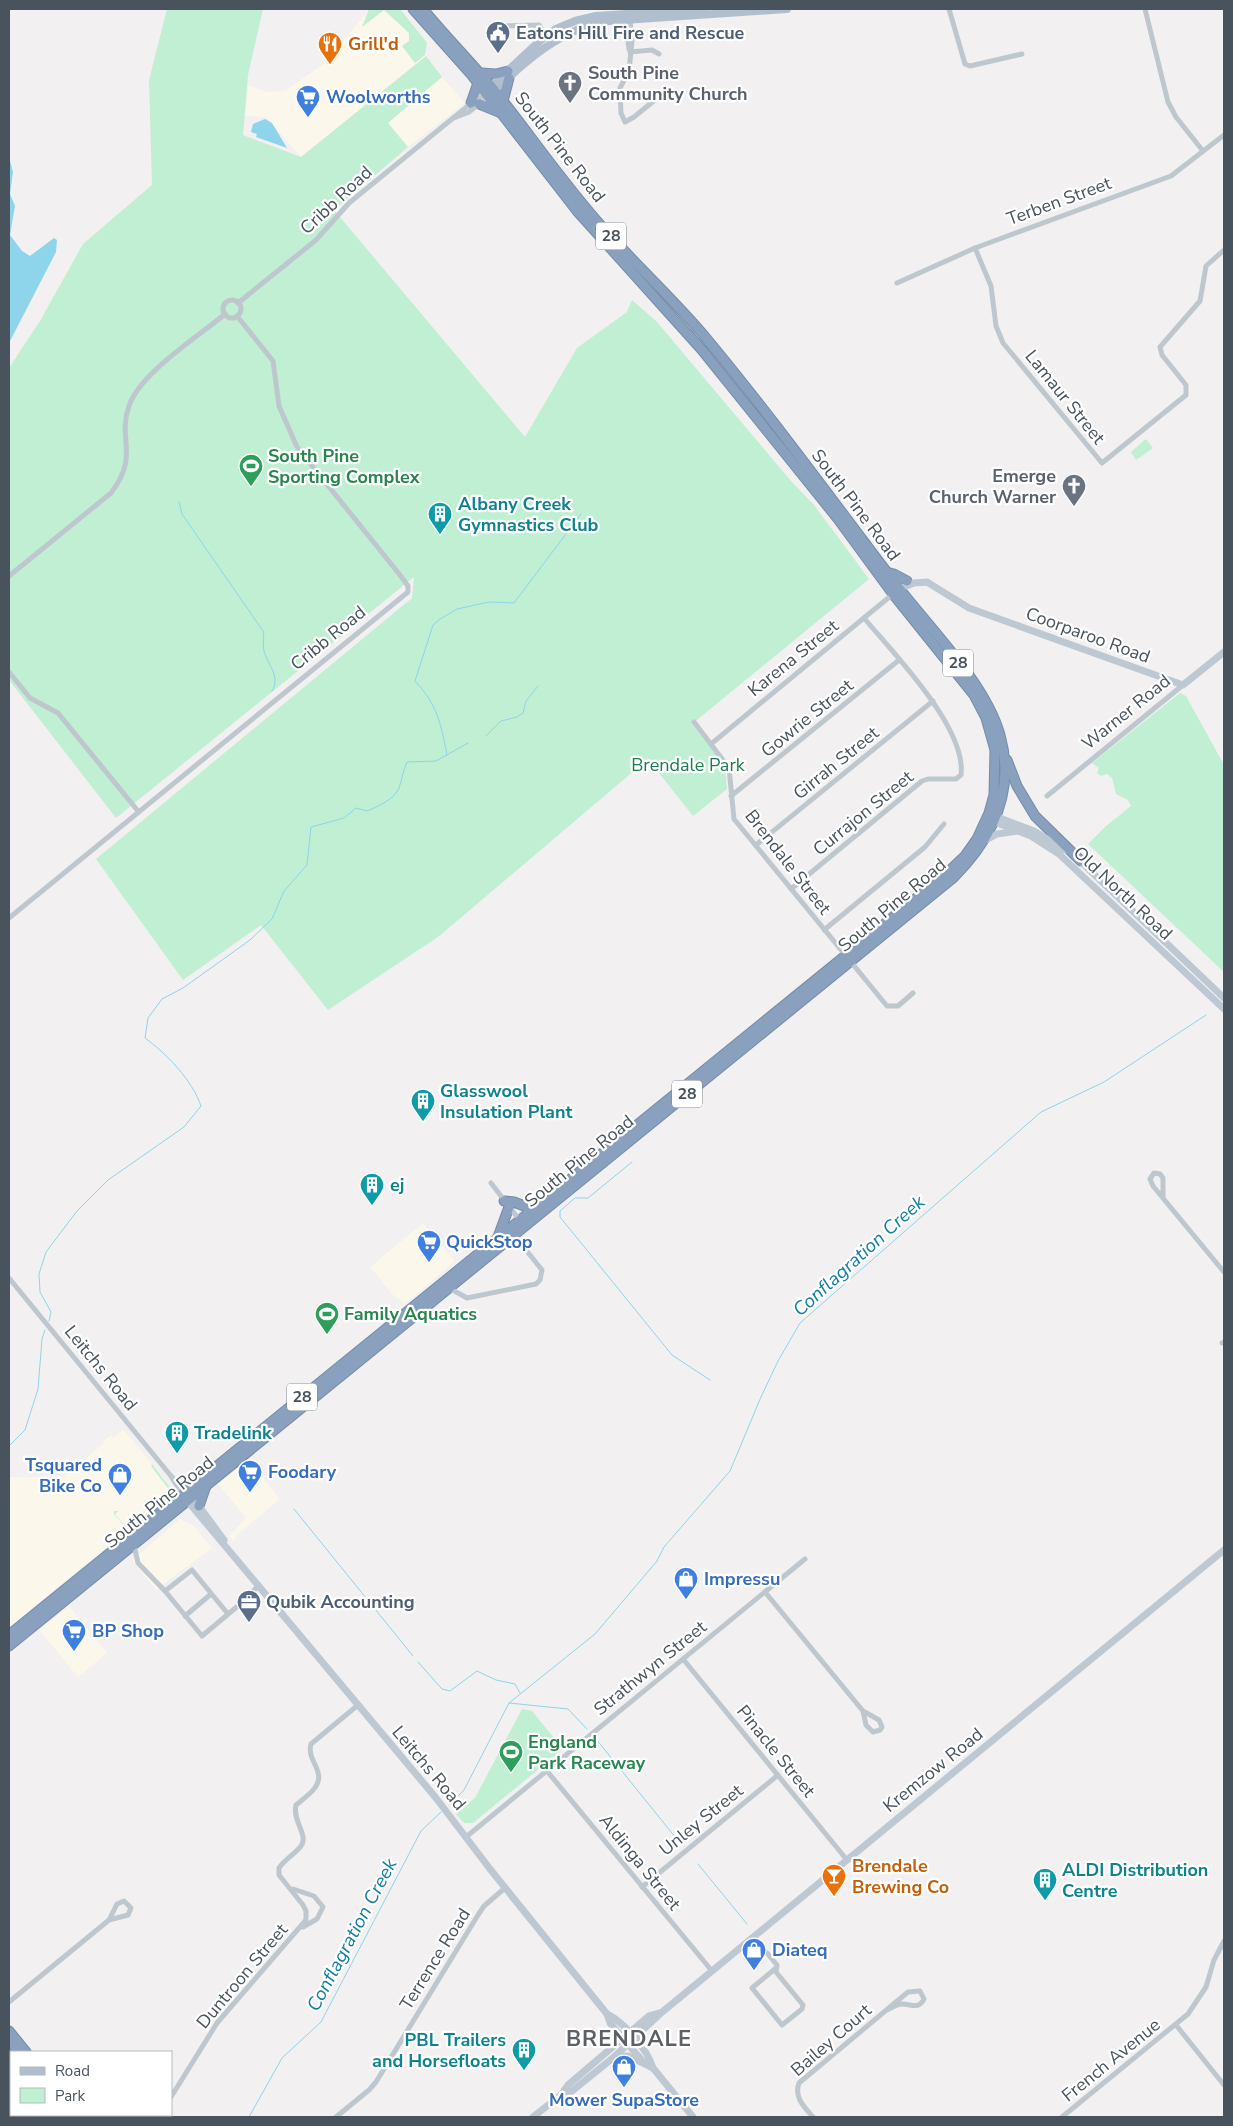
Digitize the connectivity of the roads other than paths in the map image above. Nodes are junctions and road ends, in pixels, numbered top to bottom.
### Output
1 (413, 9) edge
2 (423, 9) edge
3 (704, 9) edge
4 (787, 9) edge
5 (949, 9) edge
6 (1145, 9) edge
7 (628, 20) junction
8 (497, 26) dead end
9 (548, 34) junction
10 (552, 44) junction
11 (630, 52) junction
12 (659, 54) dead end
13 (1022, 54) dead end
14 (480, 73) junction
15 (508, 75) junction
16 (478, 83) junction
17 (490, 91) junction
18 (661, 95) dead end
19 (503, 101) junction
20 (475, 104) junction
21 (502, 113) junction
22 (454, 118) junction
23 (1224, 135) edge
24 (1203, 151) junction
25 (975, 248) junction
26 (1224, 250) edge
27 (897, 284) dead end
28 (238, 303) junction
29 (225, 314) junction
30 (237, 316) junction
31 (886, 572) junction
32 (9, 576) edge
33 (907, 581) junction
34 (896, 592) junction
35 (982, 613) junction
36 (864, 618) junction
37 (1224, 652) edge
38 (899, 660) junction
39 (9, 672) edge
40 (1183, 685) junction
41 (933, 702) junction
42 (694, 722) dead end
43 (711, 744) junction
44 (1002, 745) junction
45 (732, 796) junction
46 (1047, 796) dead end
47 (138, 811) junction
48 (992, 818) junction
49 (944, 824) dead end
50 (1020, 831) junction
51 (986, 840) junction
52 (756, 845) junction
53 (1082, 861) junction
54 (791, 889) junction
55 (9, 918) edge
56 (824, 930) junction
57 (1157, 934) junction
58 (1151, 941) junction
59 (848, 959) junction
60 (913, 993) dead end
61 (1224, 998) edge
62 (1224, 1010) edge
63 (491, 1183) dead end
64 (1163, 1197) dead end
65 (506, 1204) junction
66 (532, 1209) junction
67 (522, 1223) junction
68 (514, 1235) junction
69 (498, 1237) junction
70 (1224, 1272) edge
71 (9, 1278) edge
72 (448, 1288) junction
73 (356, 1357) junction
74 (289, 1413) junction
75 (207, 1484) junction
76 (187, 1495) junction
77 (199, 1506) junction
78 (225, 1543) junction
79 (134, 1544) junction
80 (1224, 1550) edge
81 (805, 1559) dead end
82 (259, 1585) junction
83 (165, 1591) junction
84 (765, 1592) junction
85 (211, 1594) junction
86 (228, 1614) junction
87 (185, 1616) junction
88 (9, 1635) edge
89 (9, 1646) edge
90 (683, 1659) junction
91 (358, 1706) junction
92 (863, 1711) dead end
93 (547, 1771) junction
94 (778, 1775) junction
95 (466, 1837) junction
96 (847, 1860) junction
97 (288, 1886) junction
98 (642, 1887) junction
99 (505, 1888) junction
100 (314, 1896) junction
101 (303, 1905) junction
102 (108, 1920) junction
103 (300, 1928) junction
104 (1224, 1941) edge
105 (755, 1945) dead end
106 (776, 1968) junction
107 (712, 1971) junction
108 (9, 2002) edge
109 (887, 2010) junction
110 (1176, 2025) junction
111 (9, 2031) edge
112 (629, 2039) junction
113 (9, 2041) edge
114 (17, 2051) edge
115 (25, 2051) edge
116 (614, 2057) junction
117 (645, 2064) junction
118 (653, 2068) junction
119 (1224, 2085) edge
120 (172, 2095) edge
121 (561, 2095) junction
122 (336, 2117) edge
123 (533, 2117) edge
124 (693, 2117) edge
125 (813, 2117) edge
126 (1062, 2117) edge

1 - 16 highway, South Pine Road / 28
2 - 14 highway, South Pine Road / 28
3 - 9 main road
4 - 7 main road
5 - 13 street
6 - 24 street
7 - 10 main road
7 - 11 street
8 - 9 street
9 - 10 street
9 - 15 main road
10 - 15 main road
11 - 12 street
11 - 18 street
14 - 15 highway
14 - 17 highway, South Pine Road / 28
15 - 17 main road
15 - 19 highway
16 - 17 highway, South Pine Road / 28
16 - 20 highway
17 - 19 highway, South Pine Road / 28
17 - 20 street, Cribb Road
17 - 20 street, Cribb Road
17 - 21 highway, South Pine Road / 28
19 - 31 highway, South Pine Road / 28
20 - 21 highway
20 - 22 street, Cribb Road
20 - 22 street, Cribb Road
21 - 34 highway, South Pine Road / 28
22 - 28 street, Cribb Road
23 - 24 street, Terben Street
24 - 25 street, Terben Street
25 - 26 street, Lamaur Street
25 - 27 street, Terben Street
28 - 29 street
28 - 30 street
29 - 30 street
29 - 32 street
30 - 47 street, Cribb Road
31 - 33 highway
31 - 34 highway, South Pine Road / 28
33 - 34 street
33 - 35 street, Coorparoo Road
34 - 35 street, Coorparoo Road
34 - 36 street, Karena Street
34 - 44 highway, South Pine Road / 28
34 - 48 highway, South Pine Road / 28
35 - 40 street, Coorparoo Road
36 - 38 street
36 - 43 street, Karena Street
37 - 40 street, Warner Road
38 - 41 street
38 - 45 street, Gowrie Street
39 - 47 street
40 - 46 street, Warner Road
41 - 52 street, Girrah Street
41 - 54 street, Currajon Street
42 - 43 street, Brendale Street
43 - 45 street, Brendale Street
44 - 48 highway, South Pine Road / 28
44 - 53 highway
45 - 52 street, Brendale Street
47 - 55 street, Cribb Road
48 - 50 street, Old North Road
48 - 51 highway, South Pine Road / 28
48 - 53 street, Old North Road
48 - 59 highway, South Pine Road / 28
49 - 56 street
50 - 51 street
50 - 58 street, Old North Road
51 - 59 highway, South Pine Road / 28
52 - 54 street, Brendale Street
53 - 57 street, Old North Road
54 - 56 street, Brendale Street
56 - 59 street, Brendale Street
57 - 58 street
57 - 61 street, Old North Road
58 - 62 street, Old North Road
59 - 60 street, Brendale Street
59 - 66 highway, South Pine Road / 28
59 - 67 highway, South Pine Road / 28
63 - 65 street
64 - 70 street
65 - 66 highway
65 - 67 street
65 - 69 highway
66 - 67 highway, South Pine Road / 28
67 - 68 highway, South Pine Road / 28
67 - 69 highway, South Pine Road / 28
68 - 72 highway, South Pine Road / 28
68 - 72 street
69 - 73 highway, South Pine Road / 28
71 - 76 street, Leitchs Road
72 - 73 highway, South Pine Road / 28
73 - 74 highway, South Pine Road / 28
74 - 75 highway, South Pine Road / 28
74 - 76 highway, South Pine Road / 28
75 - 76 highway, South Pine Road / 28
75 - 77 highway
76 - 77 street, Leitchs Road
76 - 78 street, Leitchs Road
76 - 79 highway, South Pine Road / 28
76 - 88 highway, South Pine Road / 28
77 - 78 street, Leitchs Road
78 - 82 street, Leitchs Road
79 - 83 street
79 - 89 highway, South Pine Road / 28
80 - 96 street, Kremzow Road
81 - 84 street, Strathwyn Street
82 - 86 street
82 - 91 street, Leitchs Road
83 - 85 street
83 - 87 street
84 - 90 street, Strathwyn Street
84 - 92 street
85 - 86 street
85 - 87 street
86 - 87 street
90 - 93 street, Strathwyn Street
90 - 94 street, Pinacle Street
91 - 95 street, Leitchs Road
91 - 97 street
93 - 95 street, Strathwyn Street
93 - 98 street, Aldinga Street
94 - 96 street, Pinacle Street
94 - 98 street, Unley Street
95 - 99 street, Leitchs Road
96 - 107 street, Kremzow Road
97 - 100 street
97 - 101 street
98 - 107 street, Aldinga Street
99 - 112 street, Leitchs Road
99 - 122 street, Terrence Road
100 - 101 street
100 - 103 street
101 - 103 street, Duntroon Street
102 - 102 street
102 - 108 street
103 - 120 street, Duntroon Street
104 - 110 street, French Avenue
105 - 106 street
106 - 106 street
107 - 112 street, Kremzow Road
109 - 109 street, Bailey Court
109 - 125 street, Bailey Court
110 - 119 street
110 - 126 street, French Avenue
111 - 115 highway
112 - 116 street, Kremzow Road
112 - 117 street, Leitchs Road
112 - 118 street, Leitchs Road
112 - 121 street, Kremzow Road
113 - 114 highway
116 - 117 street
116 - 121 street, Kremzow Road
117 - 118 street, Leitchs Road
118 - 124 street, Leitchs Road
121 - 123 street, Kremzow Road

